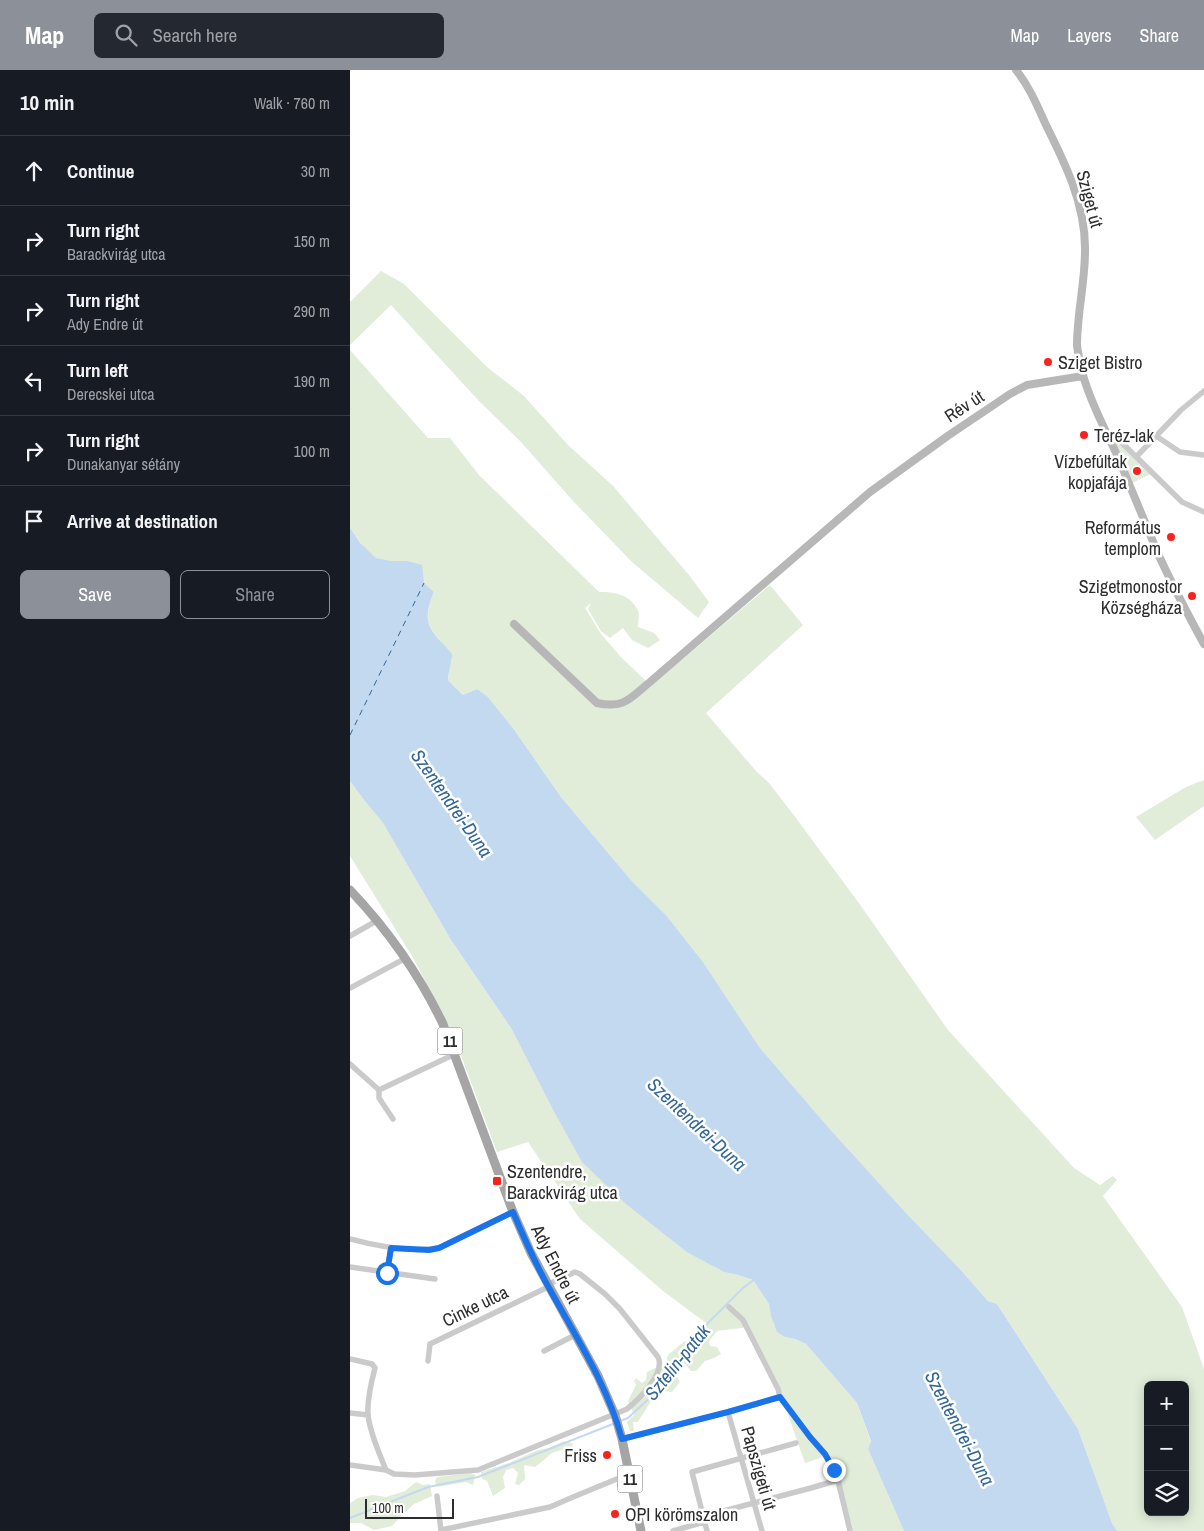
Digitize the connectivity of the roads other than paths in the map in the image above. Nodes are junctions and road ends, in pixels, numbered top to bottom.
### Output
1 (1016, 70) edge
2 (1083, 376) junction
3 (1204, 392) edge
4 (1107, 432) junction
5 (1156, 436) junction
6 (1136, 456) junction
7 (1204, 456) edge
8 (1204, 512) edge
9 (514, 624) dead end
10 (1204, 644) edge
11 (350, 890) edge
12 (354, 900) edge
13 (378, 920) junction
14 (350, 936) edge
15 (406, 958) junction
16 (350, 988) edge
17 (455, 1054) junction
18 (350, 1064) edge
19 (380, 1090) junction
20 (393, 1119) dead end
21 (513, 1212) junction
22 (350, 1239) edge
23 (391, 1248) junction
24 (350, 1267) edge
25 (387, 1273) junction
26 (435, 1279) dead end
27 (548, 1287) junction
28 (729, 1307) dead end
29 (575, 1335) junction
30 (544, 1351) dead end
31 (350, 1359) edge
32 (428, 1361) dead end
33 (780, 1397) junction
34 (728, 1412) junction
35 (350, 1413) edge
36 (368, 1415) junction
37 (616, 1420) junction
38 (622, 1439) junction
39 (796, 1443) dead end
40 (740, 1458) junction
41 (353, 1465) edge
42 (386, 1470) junction
43 (350, 1471) edge
44 (629, 1474) junction
45 (838, 1480) junction
46 (437, 1496) dead end
47 (753, 1502) junction
48 (704, 1522) junction
49 (677, 1530) edge
50 (441, 1531) edge
51 (642, 1531) edge
52 (706, 1531) edge
53 (762, 1531) edge
54 (850, 1531) edge

1 - 2 street, Sziget út
2 - 4 street, Sziget út
2 - 9 street, Rév út
3 - 5 street
4 - 6 street
4 - 10 street, Sziget út
5 - 6 street
5 - 7 street
6 - 8 street
11 - 12 main road, Ady Endre út / 11
12 - 13 main road, Ady Endre út / 11
13 - 14 street
13 - 15 main road, Ady Endre út / 11
15 - 16 street
15 - 17 main road, Ady Endre út / 11
17 - 19 street
17 - 21 main road, Ady Endre út / 11
18 - 19 street
19 - 20 street
21 - 23 street
21 - 27 main road, Ady Endre út / 11
22 - 23 street
23 - 25 street
24 - 25 street
25 - 26 street
27 - 29 main road, Ady Endre út / 11
27 - 32 street, Cinke utca
27 - 37 street
28 - 33 street
29 - 30 street
29 - 37 main road, Ady Endre út / 11
31 - 36 street
33 - 34 street
33 - 45 street
34 - 38 street
34 - 40 street, Papszigeti út
35 - 36 street
36 - 42 street
37 - 38 main road, Ady Endre út / 11
37 - 42 street
38 - 44 main road, Ady Endre út / 11
39 - 40 street
40 - 47 street, Papszigeti út
40 - 48 street
41 - 42 street
41 - 43 street
44 - 50 street
44 - 51 main road, Ady Endre út / 11
45 - 47 street
45 - 54 street
46 - 50 street
47 - 48 street
47 - 53 street, Papszigeti út
48 - 49 street
48 - 52 street

